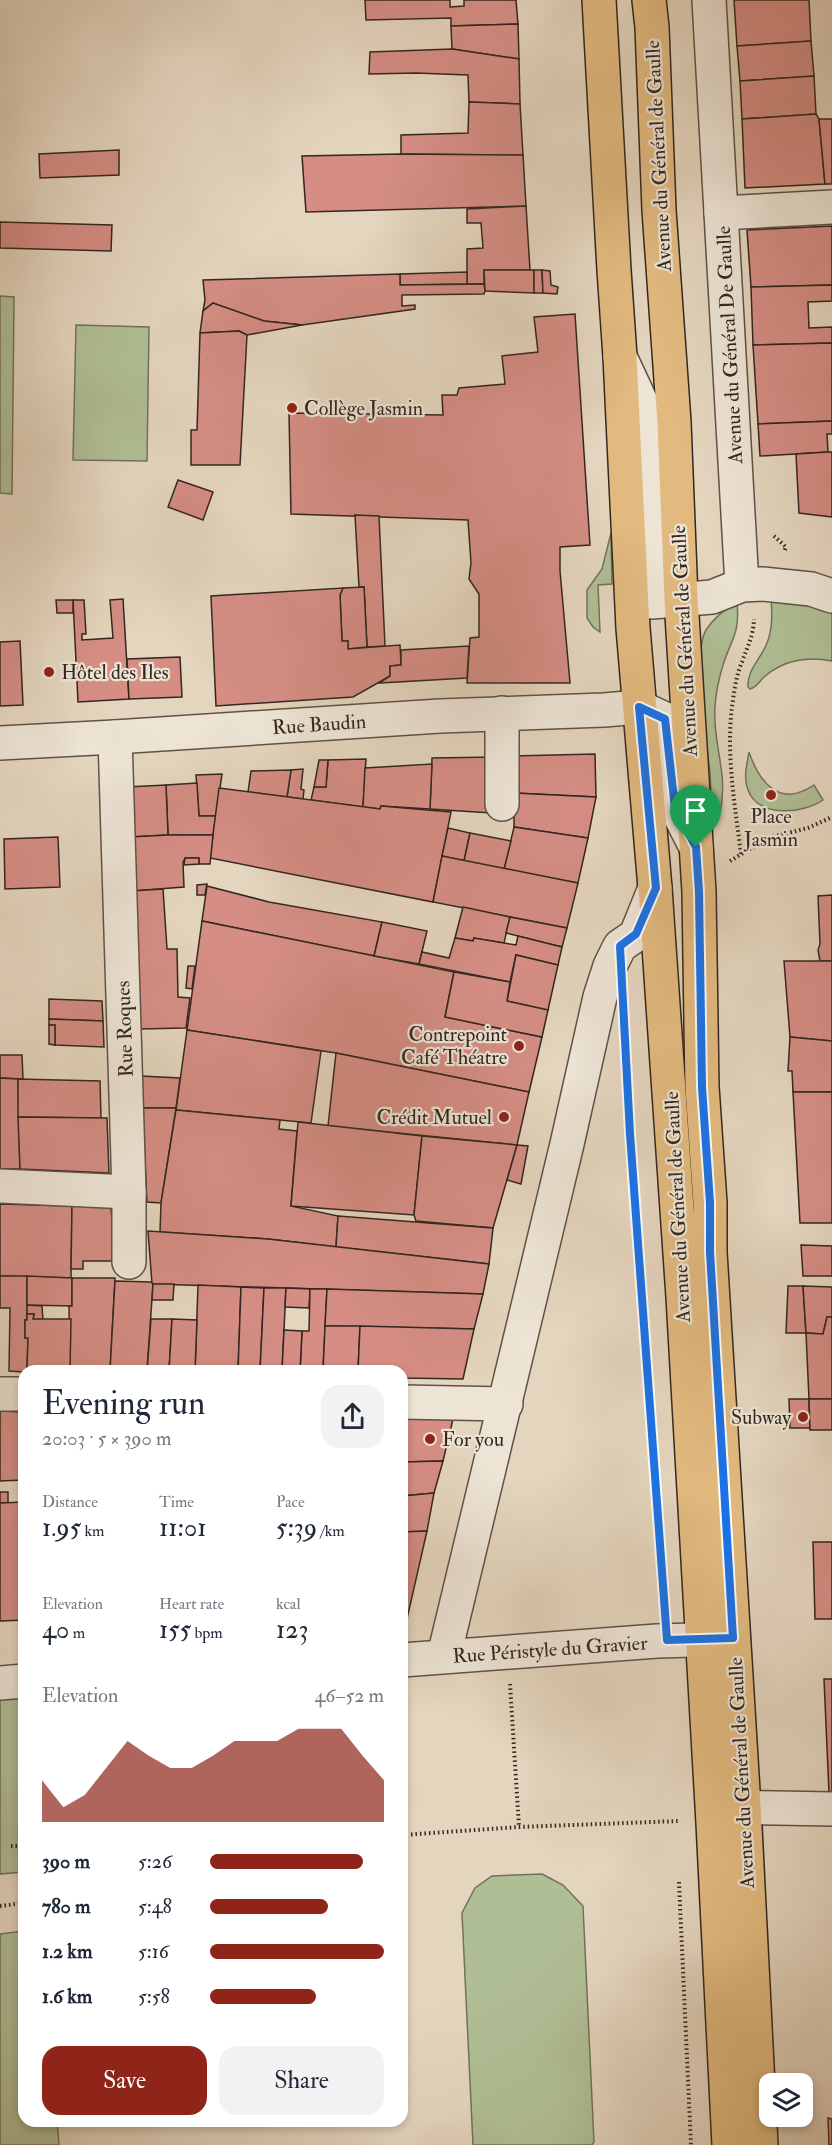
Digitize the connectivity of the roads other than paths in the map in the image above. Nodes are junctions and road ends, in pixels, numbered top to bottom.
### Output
1 (599, 0) edge
2 (649, 0) edge
3 (709, 0) edge
4 (832, 207) edge
5 (721, 213) junction
6 (620, 357) junction
7 (742, 585) junction
8 (832, 596) edge
9 (681, 599) junction
10 (639, 707) junction
11 (502, 713) junction
12 (115, 737) junction
13 (0, 743) edge
14 (502, 804) dead end
15 (696, 847) junction
16 (656, 888) junction
17 (0, 1186) edge
18 (129, 1192) junction
19 (129, 1262) dead end
20 (0, 1394) edge
21 (18, 1394) edge
22 (408, 1402) edge
23 (506, 1404) junction
24 (718, 1639) junction
25 (444, 1656) junction
26 (408, 1659) edge
27 (18, 1682) edge
28 (0, 1683) edge
29 (711, 1807) junction
30 (744, 1807) junction
31 (832, 1809) edge
32 (729, 2145) edge
33 (760, 2145) edge

1 - 6 main road, Avenue du Général de Gaulle
2 - 9 main road, Avenue du Général de Gaulle
3 - 5 street, Avenue du Général De Gaulle
4 - 5 street
5 - 7 street, Avenue du Général De Gaulle
6 - 9 street
6 - 10 main road, Avenue du Général de Gaulle
7 - 8 street
7 - 9 street
9 - 15 main road, Avenue du Général de Gaulle
10 - 11 street, Rue Baudin
10 - 15 street
10 - 16 main road, Avenue du Général de Gaulle
11 - 12 street, Rue Baudin
11 - 14 street
12 - 13 street, Rue Baudin
12 - 18 street, Rue Roques
15 - 24 main road, Avenue du Général de Gaulle
16 - 23 street
16 - 24 main road, Avenue du Général de Gaulle
17 - 18 street
18 - 19 street, Rue Roques
20 - 21 street
22 - 23 street
23 - 25 street
24 - 25 street, Rue Péristyle du Gravier
24 - 29 main road, Avenue du Général de Gaulle
24 - 30 main road, Avenue du Général de Gaulle
25 - 26 street, Rue Péristyle du Gravier
27 - 28 street
29 - 30 street
29 - 32 main road, Avenue du Général de Gaulle
30 - 31 street
30 - 33 main road, Avenue du Général de Gaulle

